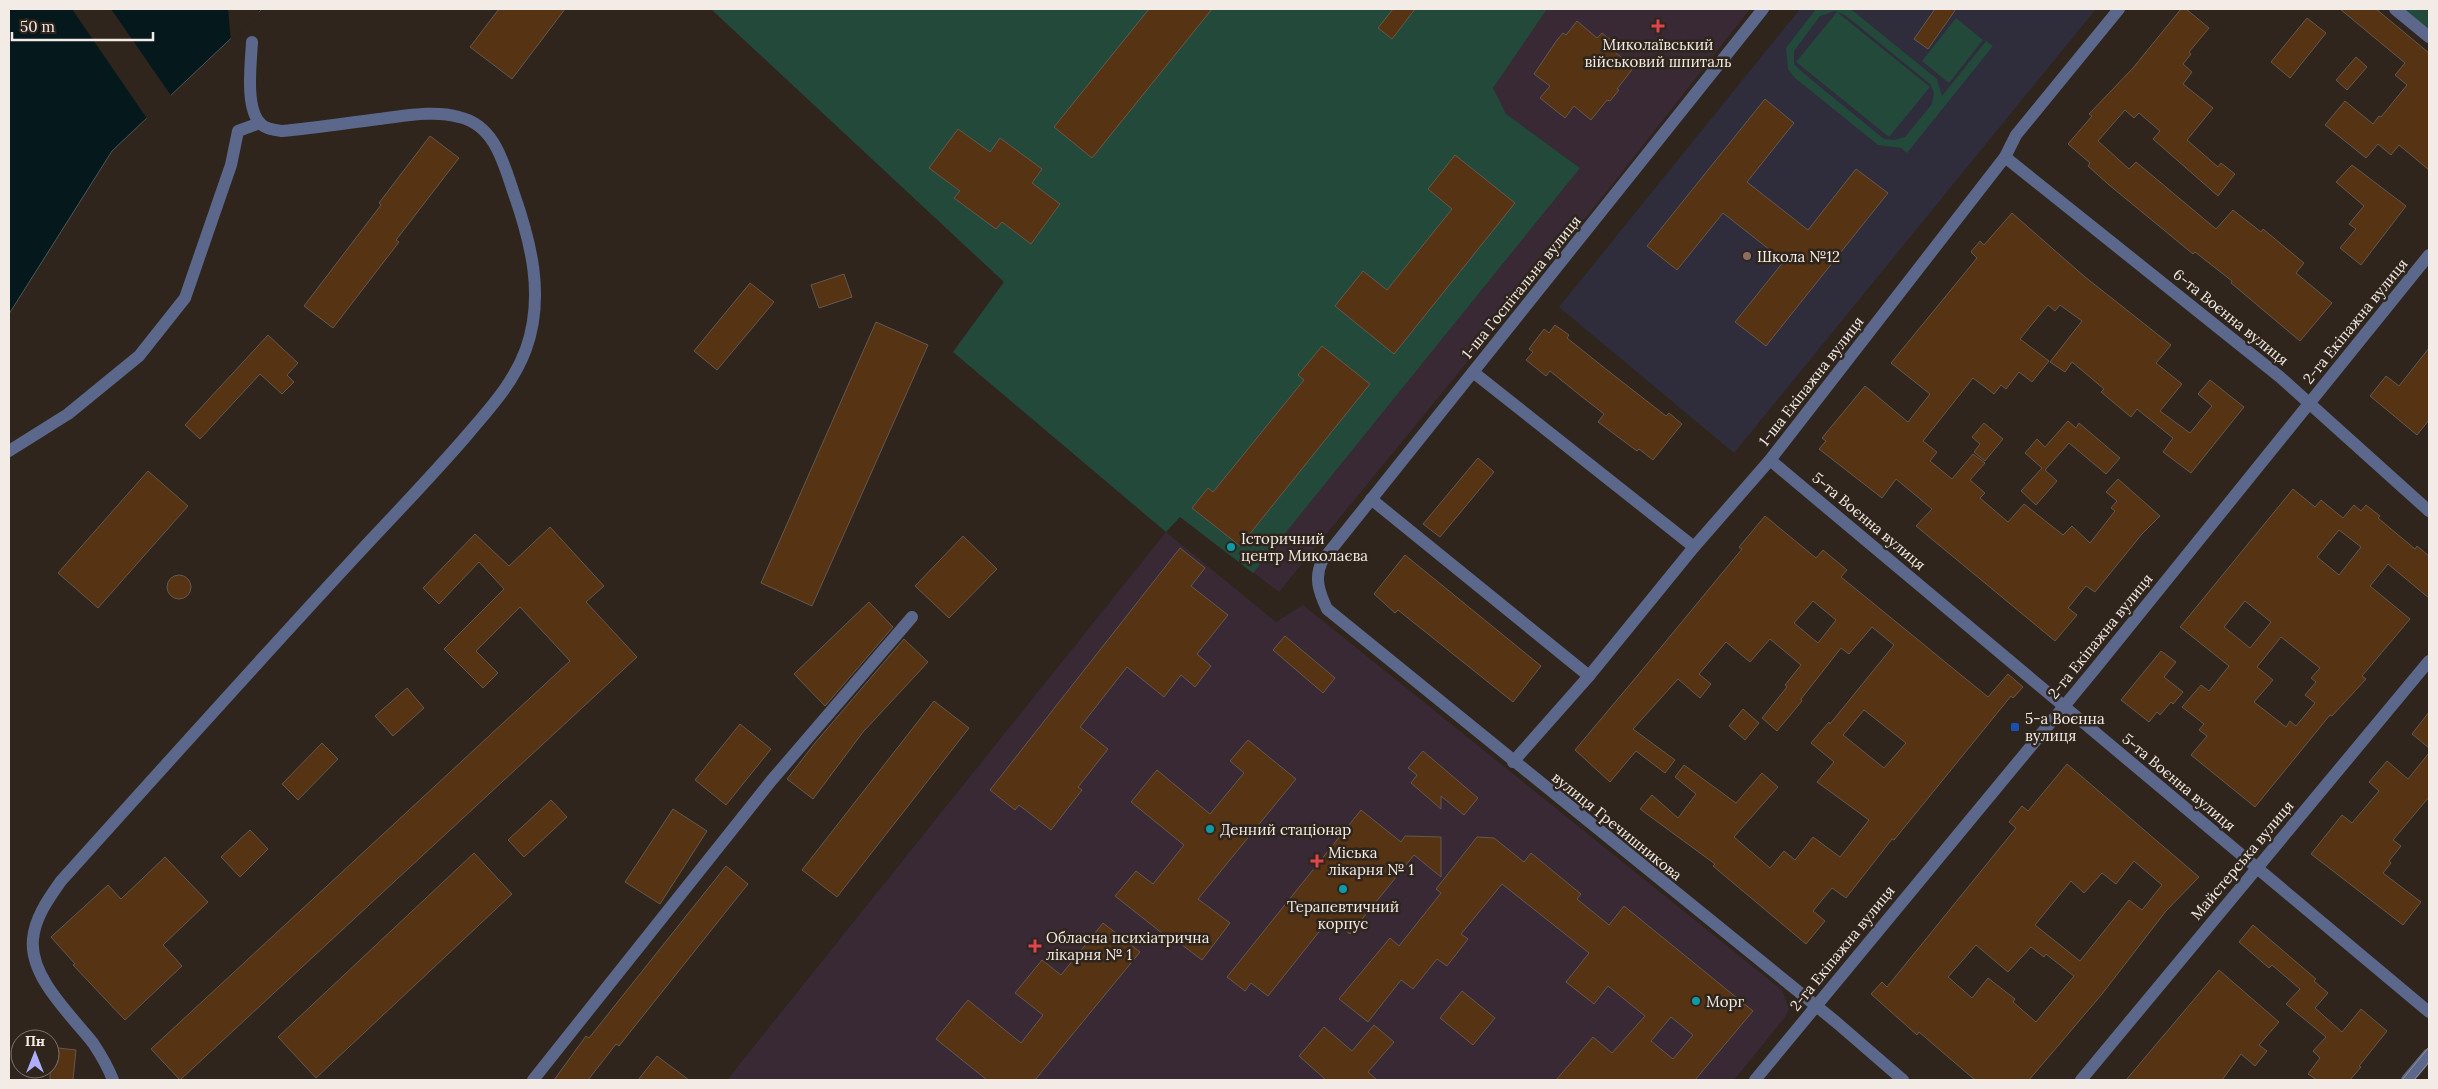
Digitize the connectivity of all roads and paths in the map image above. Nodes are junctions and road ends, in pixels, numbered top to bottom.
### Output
1 (1763, 9) edge
2 (2119, 9) edge
3 (2395, 9) edge
4 (2429, 37) edge
5 (252, 42) dead end
6 (260, 123) junction
7 (2005, 157) junction
8 (2429, 255) edge
9 (1473, 372) junction
10 (2309, 403) junction
11 (9, 451) edge
12 (1770, 460) junction
13 (1371, 499) junction
14 (2429, 511) edge
15 (1694, 547) junction
16 (1318, 590) joint
17 (912, 617) dead end
18 (2429, 661) edge
19 (1589, 676) junction
20 (2065, 705) junction
21 (1513, 762) junction
22 (2256, 868) junction
23 (1815, 1005) junction
24 (2429, 1012) edge
25 (2429, 1054) edge
26 (113, 1080) edge
27 (533, 1080) edge
28 (1755, 1080) edge
29 (1903, 1080) edge
30 (2081, 1080) edge
31 (2407, 1080) edge

1 - 9 street, 1-ша Госпітальна вулиця
2 - 7 street, 1-ша Екіпажна вулиця
3 - 4 street
5 - 6 street
6 - 11 street
6 - 26 street
7 - 10 street, 6-та Воєнна вулиця
7 - 12 street, 1-ша Екіпажна вулиця
8 - 10 street, 2-га Екіпажна вулиця
9 - 13 street, 1-ша Госпітальна вулиця
9 - 15 street
10 - 14 street, 6-та Воєнна вулиця
10 - 20 street, 2-га Екіпажна вулиця
12 - 15 street, 1-ша Екіпажна вулиця
12 - 20 street, 5-та Воєнна вулиця
13 - 16 street, 1-ша Госпітальна вулиця
13 - 19 street
15 - 19 street, 1-ша Екіпажна вулиця
16 - 21 street, вулиця Гречишникова
17 - 27 street
18 - 22 street, Майстерська вулиця
19 - 21 street, 1-ша Екіпажна вулиця
20 - 22 street, 5-та Воєнна вулиця
20 - 23 street, 2-га Екіпажна вулиця
21 - 23 street, вулиця Гречишникова
22 - 24 street, 5-та Воєнна вулиця
22 - 30 street, Майстерська вулиця
23 - 28 street, 2-га Екіпажна вулиця
23 - 29 street, вулиця Гречишникова
25 - 31 street

